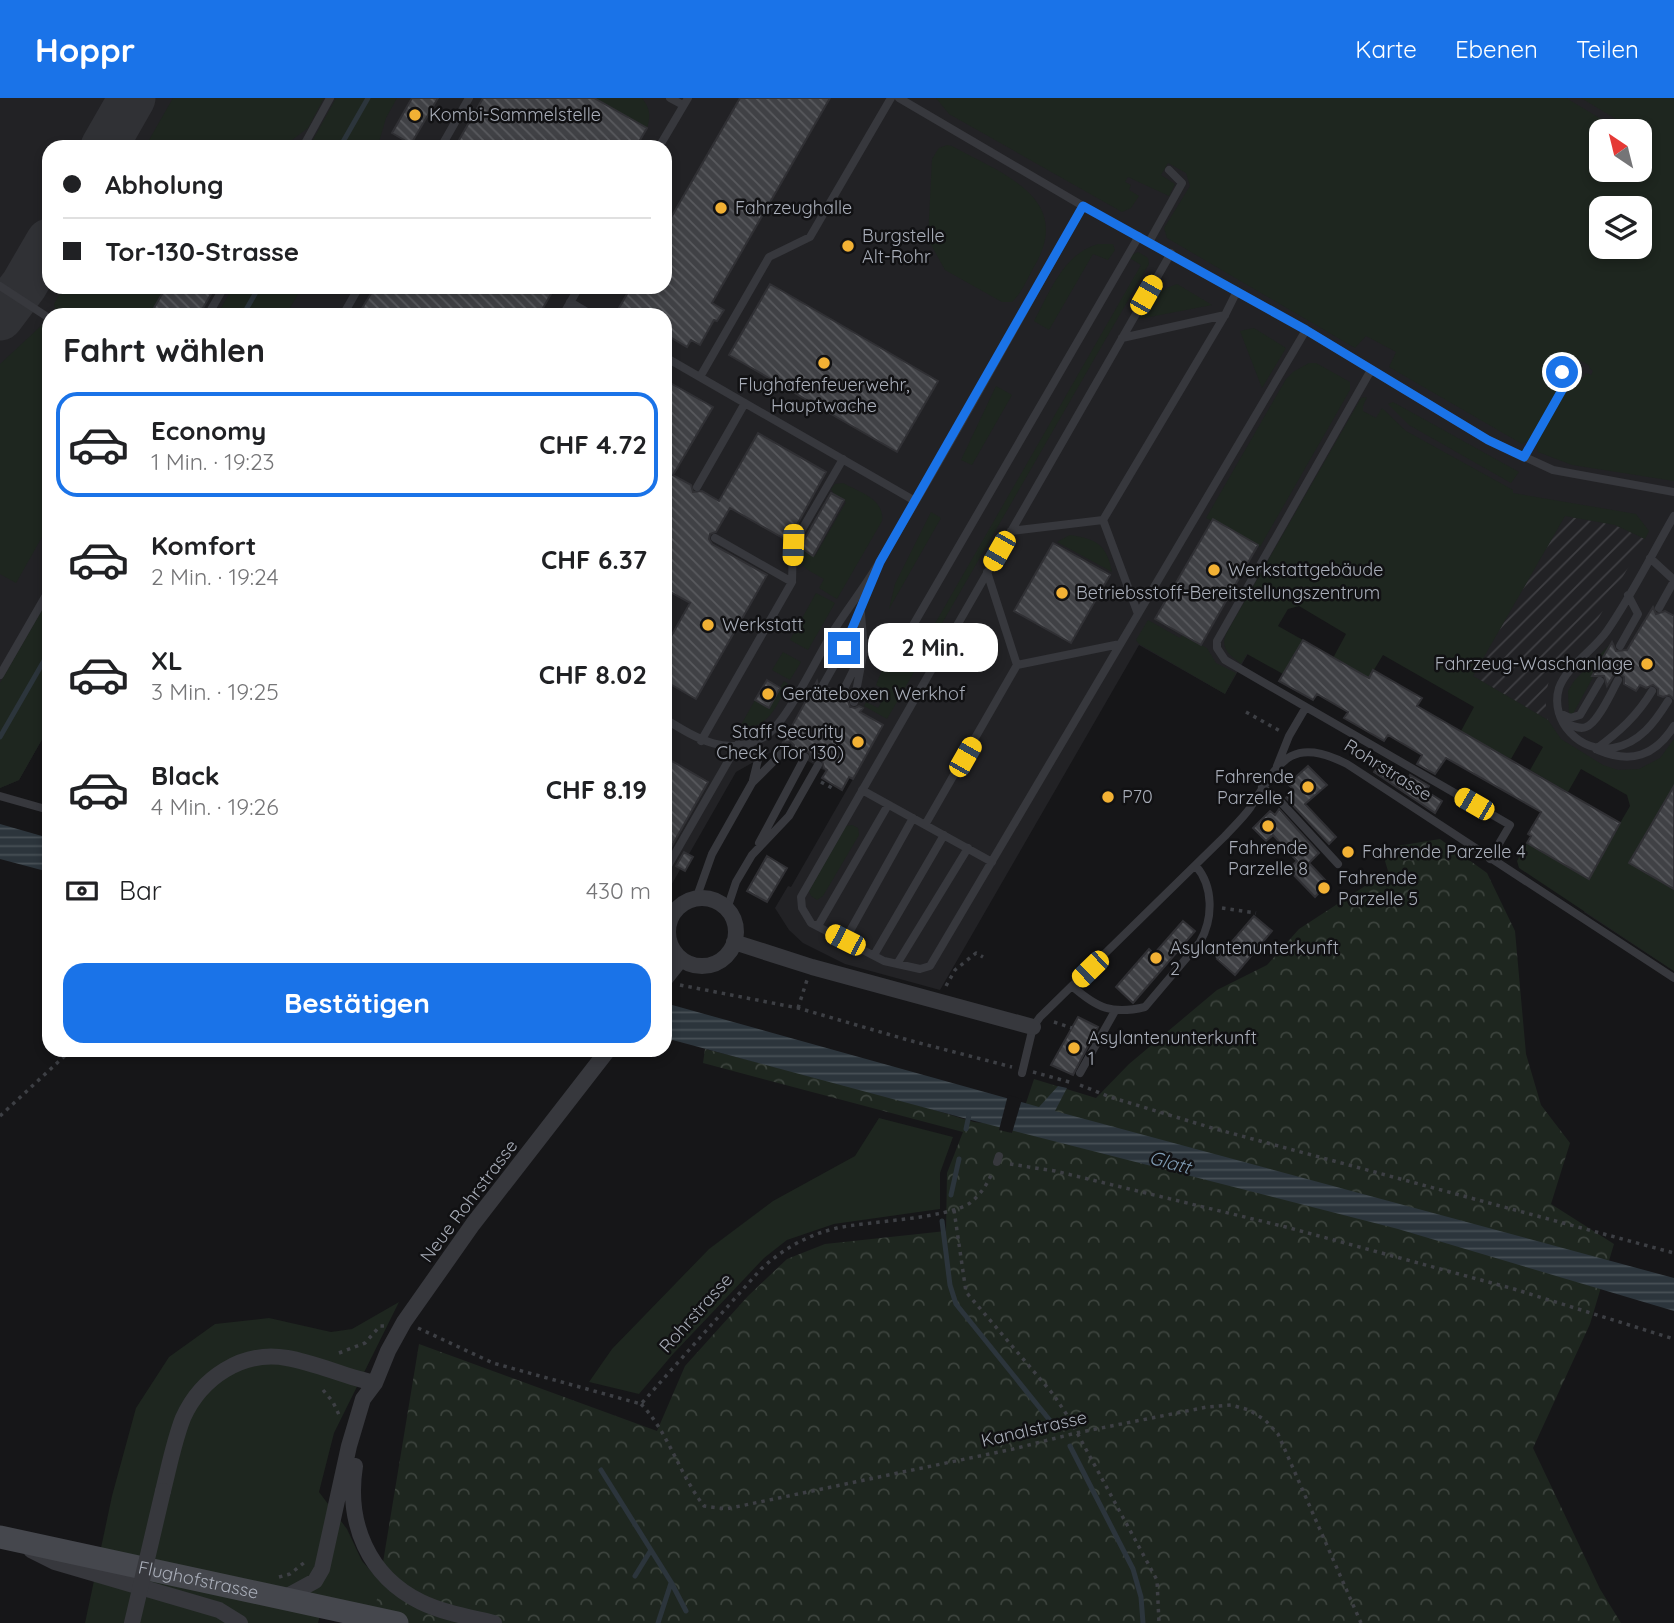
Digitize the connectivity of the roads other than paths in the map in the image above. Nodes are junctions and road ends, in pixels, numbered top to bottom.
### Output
1 (330, 98) edge
2 (469, 98) edge
3 (670, 98) edge
4 (891, 98) edge
5 (899, 98) edge
6 (686, 102) edge
7 (307, 140) edge
8 (444, 140) edge
9 (663, 140) edge
10 (1169, 170) dead end
11 (1083, 206) junction
12 (1139, 236) junction
13 (1149, 242) junction
14 (1171, 253) junction
15 (0, 286) edge
16 (1237, 291) junction
17 (575, 294) edge
18 (570, 303) junction
19 (567, 308) edge
20 (579, 308) edge
21 (42, 313) edge
22 (1225, 315) junction
23 (1306, 330) junction
24 (1122, 338) junction
25 (672, 361) edge
26 (1371, 370) junction
27 (1562, 372) dead end
28 (700, 377) junction
29 (745, 403) junction
30 (1524, 457) junction
31 (843, 460) junction
32 (697, 487) dead end
33 (1674, 492) edge
34 (915, 501) junction
35 (1674, 516) edge
36 (1103, 520) junction
37 (1011, 531) junction
38 (715, 538) dead end
39 (1650, 558) junction
40 (880, 562) junction
41 (988, 572) junction
42 (1674, 581) edge
43 (792, 582) junction
44 (1628, 595) junction
45 (42, 602) edge
46 (1659, 608) dead end
47 (861, 610) junction
48 (1138, 614) junction
49 (1120, 644) junction
50 (1620, 646) dead end
51 (864, 650) junction
52 (1017, 665) junction
53 (1, 671) edge
54 (1618, 680) dead end
55 (1600, 681) dead end
56 (823, 685) dead end
57 (1652, 691) dead end
58 (841, 695) dead end
59 (1668, 701) dead end
60 (854, 702) dead end
61 (1306, 707) junction
62 (1559, 713) junction
63 (672, 723) edge
64 (1564, 723) junction
65 (1674, 726) edge
66 (701, 741) junction
67 (743, 744) junction
68 (788, 747) dead end
69 (1596, 749) junction
70 (805, 757) dead end
71 (818, 765) dead end
72 (1277, 766) junction
73 (752, 782) junction
74 (1262, 787) junction
75 (862, 790) junction
76 (0, 796) edge
77 (888, 805) junction
78 (42, 808) edge
79 (913, 818) junction
80 (925, 825) junction
81 (944, 835) junction
82 (968, 848) junction
83 (752, 855) junction
84 (1490, 859) junction
85 (672, 860) edge
86 (992, 862) junction
87 (1338, 864) dead end
88 (1196, 866) junction
89 (696, 899) junction
90 (727, 909) junction
91 (672, 915) edge
92 (818, 926) junction
93 (845, 940) junction
94 (734, 942) junction
95 (672, 947) edge
96 (874, 955) junction
97 (681, 959) junction
98 (897, 964) junction
99 (672, 975) edge
100 (1674, 978) edge
101 (1072, 986) junction
102 (1115, 1011) junction
103 (1037, 1022) junction
104 (603, 1057) edge
105 (1022, 1071) road end
106 (1080, 1073) dead end
107 (375, 1383) junction
108 (5, 1538) edge
109 (279, 1588) junction
110 (388, 1621) edge
111 (132, 1623) edge
112 (240, 1623) edge
113 (343, 1623) edge
114 (494, 1623) edge

1 - 7 lane
2 - 8 lane
3 - 6 lane
4 - 28 lane
5 - 11 lane
6 - 9 lane
10 - 13 lane
11 - 12 lane
11 - 34 lane
12 - 13 lane
12 - 51 lane
13 - 14 lane
14 - 16 lane
14 - 24 lane
15 - 21 lane
16 - 22 lane
16 - 23 lane
17 - 18 lane
18 - 19 lane
18 - 20 lane
22 - 24 lane
22 - 36 lane
23 - 26 lane
23 - 48 lane
24 - 37 lane
25 - 28 lane
26 - 30 lane
26 - 61 lane
27 - 30 lane
28 - 29 lane
29 - 31 lane
29 - 32 lane
30 - 33 lane
31 - 34 lane
31 - 43 lane
34 - 40 lane
35 - 39 lane
36 - 37 lane
36 - 48 lane
37 - 41 lane
38 - 43 lane
39 - 42 lane
39 - 44 lane
40 - 47 lane
40 - 67 lane
41 - 52 lane
41 - 75 lane
42 - 46 lane
43 - 66 lane
44 - 50 lane
44 - 62 lane
45 - 53 lane
47 - 51 lane
47 - 56 lane
48 - 49 lane
49 - 52 lane
49 - 86 lane
51 - 58 lane
51 - 60 lane
52 - 80 lane
54 - 64 lane
55 - 62 lane
57 - 69 lane
59 - 69 lane
61 - 72 lane
61 - 84 lane
62 - 64 lane
63 - 66 lane
64 - 69 lane
65 - 69 lane
66 - 67 lane
67 - 73 lane
67 - 85 lane
68 - 73 lane
70 - 83 lane
71 - 83 lane
72 - 74 lane, Rohrstrasse
72 - 84 lane, Rohrstrasse
73 - 89 lane
74 - 87 lane
74 - 88 lane, Rohrstrasse
75 - 77 lane
75 - 92 lane
76 - 78 lane
77 - 79 lane
77 - 92 lane
79 - 80 lane
79 - 93 lane
80 - 81 lane
81 - 82 lane
81 - 96 lane
82 - 86 lane
82 - 98 lane
83 - 90 lane
84 - 100 lane, Rohrstrasse
86 - 98 lane
88 - 101 lane, Rohrstrasse
88 - 102 lane
89 - 90 street
89 - 91 street
90 - 94 street
92 - 93 lane
93 - 96 lane
94 - 97 street
94 - 103 street
95 - 97 street
96 - 98 lane
97 - 99 street
101 - 102 lane
101 - 103 lane, Rohrstrasse
102 - 106 lane
103 - 105 lane
104 - 107 street, Neue Rohrstrasse
107 - 109 street, Neue Rohrstrasse
107 - 111 street, bridge
107 - 114 street, Neue Rohrstrasse
108 - 109 main road, Flughofstrasse
108 - 112 street
109 - 110 main road, Flughofstrasse
110 - 113 street

